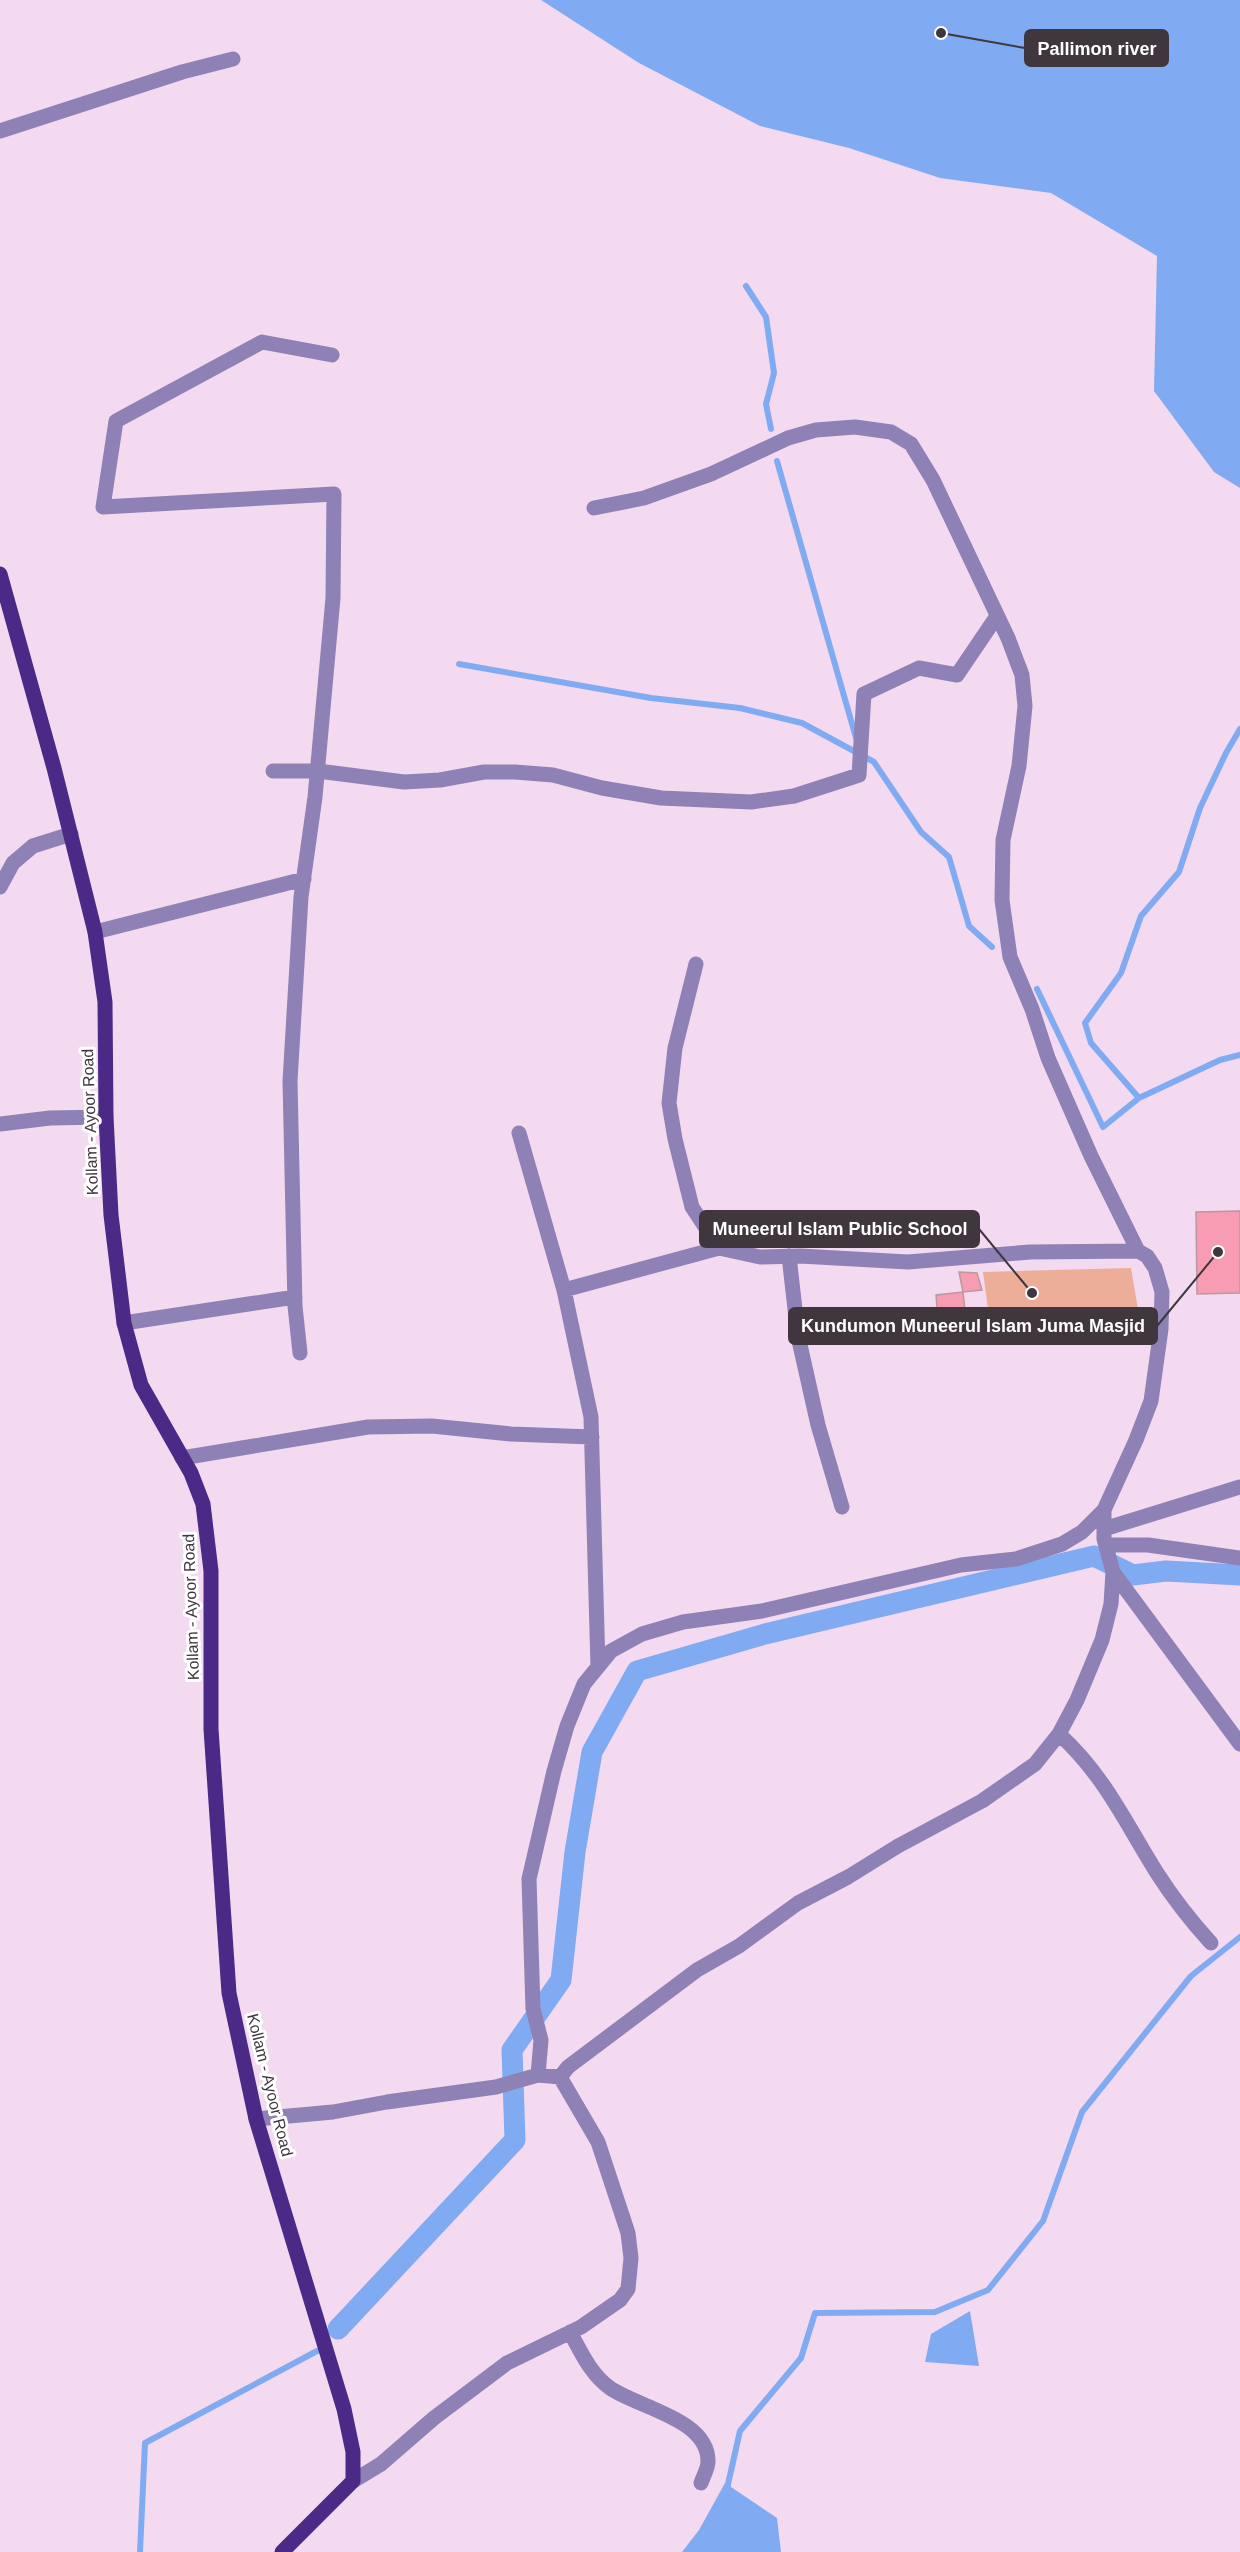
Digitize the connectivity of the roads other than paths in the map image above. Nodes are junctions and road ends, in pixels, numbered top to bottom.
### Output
1 (232, 59) dead end
2 (0, 131) edge
3 (332, 355) dead end
4 (594, 508) dead end
5 (0, 574) edge
6 (3, 595) edge
7 (997, 616) junction
8 (273, 771) dead end
9 (318, 771) junction
10 (71, 834) junction
11 (304, 879) junction
12 (0, 887) edge
13 (96, 932) junction
14 (696, 964) dead end
15 (106, 1117) junction
16 (0, 1124) edge
17 (519, 1133) dead end
18 (719, 1248) junction
19 (1137, 1251) junction
20 (789, 1256) junction
21 (564, 1290) junction
22 (295, 1297) junction
23 (124, 1323) junction
24 (300, 1353) dead end
25 (592, 1437) junction
26 (182, 1458) junction
27 (1240, 1487) edge
28 (842, 1507) dead end
29 (1104, 1510) junction
30 (1104, 1529) junction
31 (1107, 1549) junction
32 (1240, 1558) edge
33 (1113, 1571) junction
34 (598, 1667) junction
35 (1059, 1734) junction
36 (1240, 1744) edge
37 (1211, 1943) dead end
38 (538, 2075) junction
39 (560, 2077) junction
40 (256, 2119) junction
41 (570, 2332) junction
42 (353, 2481) junction
43 (701, 2483) dead end
44 (282, 2552) edge

1 - 2 street
3 - 9 street
4 - 7 street
5 - 6 main road, Kollam - Ayoor Road
6 - 10 main road, Kollam - Ayoor Road
7 - 9 street
7 - 19 street
8 - 9 street
9 - 11 street
10 - 12 street
10 - 13 main road, Kollam - Ayoor Road
11 - 13 street
11 - 22 street
13 - 15 main road, Kollam - Ayoor Road
14 - 18 street
15 - 16 street
15 - 23 main road, Kollam - Ayoor Road
17 - 21 street
18 - 20 street
18 - 21 street
19 - 20 street
19 - 29 street
20 - 28 street
21 - 25 street
22 - 23 street
22 - 24 street
23 - 26 main road, Kollam - Ayoor Road
25 - 26 street
25 - 34 street
26 - 40 main road, Kollam - Ayoor Road
27 - 30 street
29 - 30 street
29 - 34 street
30 - 31 street
31 - 32 street
31 - 33 street
33 - 35 street
33 - 36 street
34 - 38 street
35 - 37 street
35 - 39 street
38 - 39 street
38 - 40 street
39 - 41 street
40 - 42 main road, Kollam - Ayoor Road
41 - 42 street
41 - 43 street
42 - 44 main road

